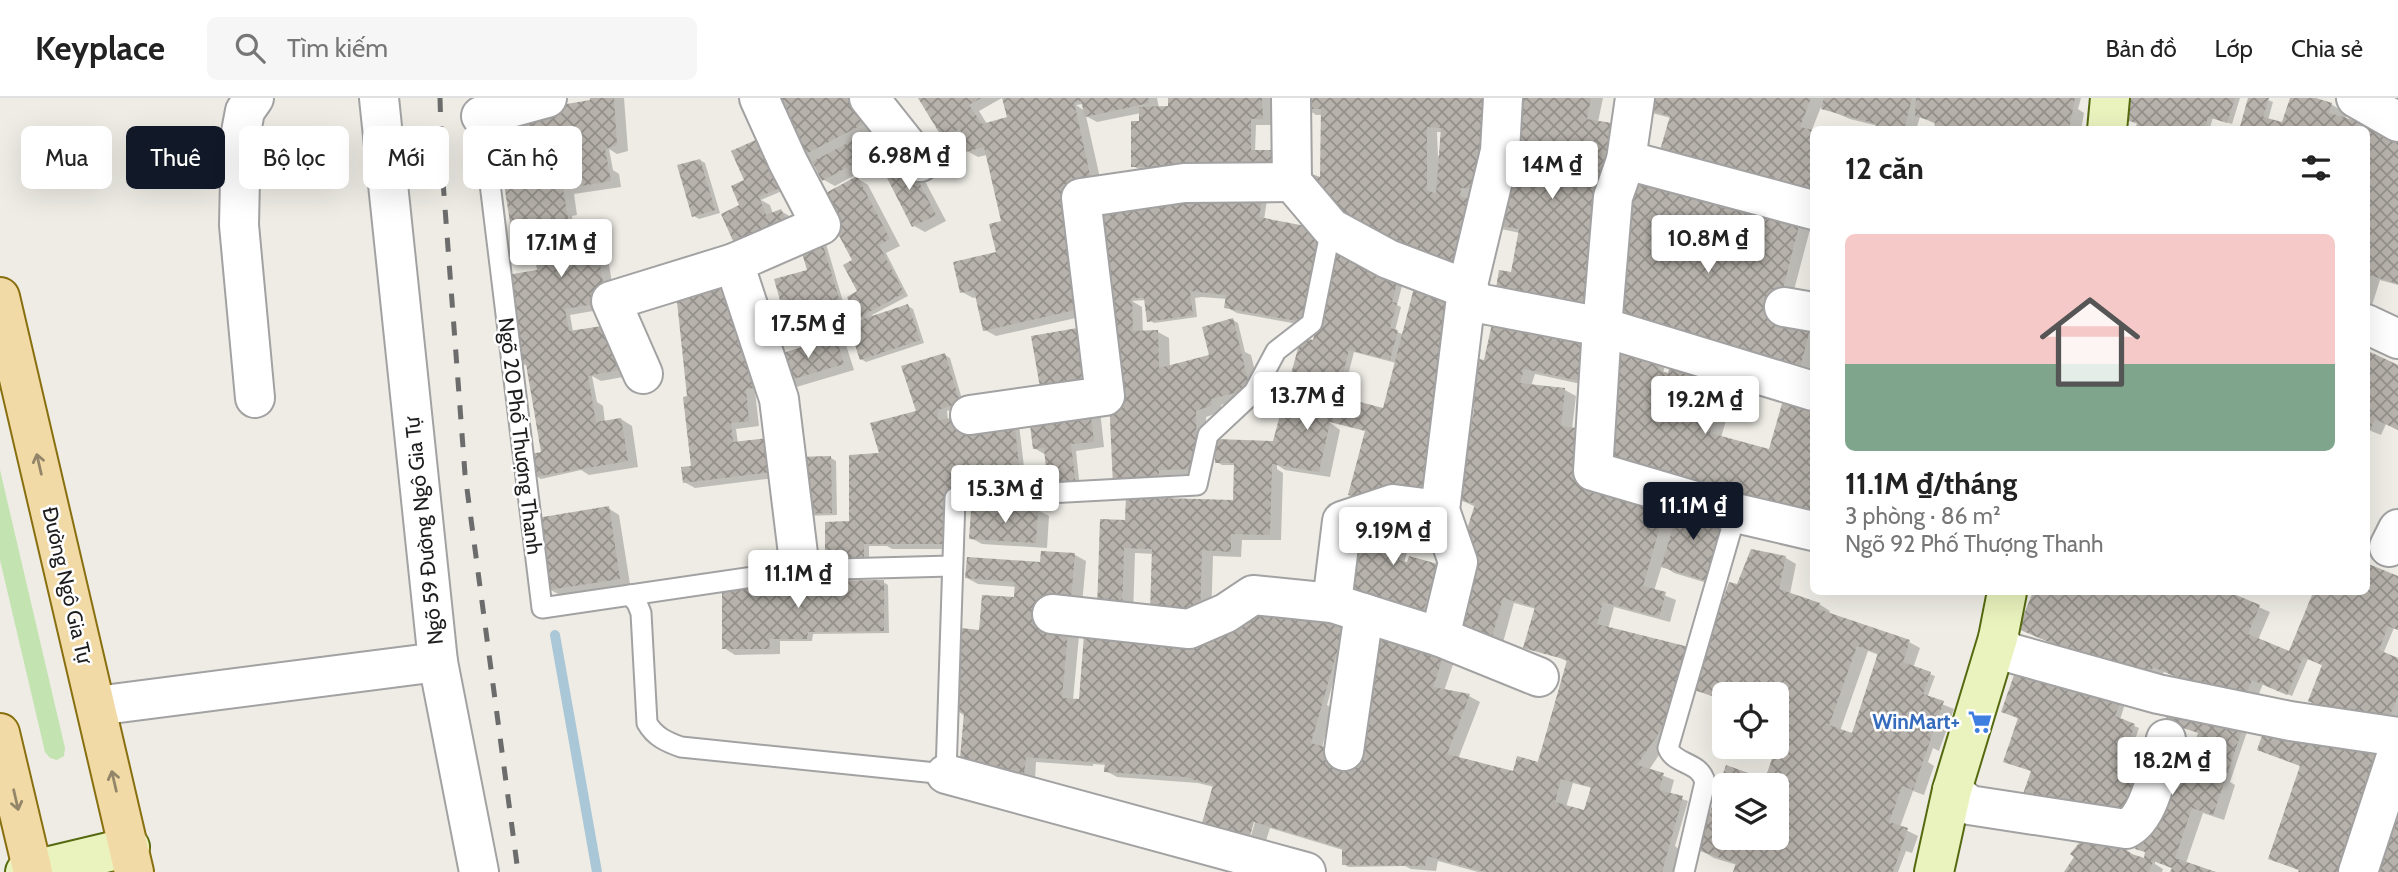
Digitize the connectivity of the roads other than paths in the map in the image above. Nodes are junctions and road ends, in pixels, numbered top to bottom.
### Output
1 (254, 98) edge
2 (379, 98) edge
3 (547, 98) edge
4 (759, 98) edge
5 (869, 98) edge
6 (1292, 98) edge
7 (1503, 98) edge
8 (1635, 98) edge
9 (2110, 98) edge
10 (2356, 98) edge
11 (481, 107) edge
12 (2398, 122) edge
13 (2107, 126) edge
14 (1626, 160) junction
15 (920, 162) dead end
16 (1292, 182) junction
17 (1810, 209) edge
18 (1331, 228) junction
19 (734, 263) junction
20 (1467, 289) junction
21 (0, 297) edge
22 (2370, 326) edge
23 (1602, 327) junction
24 (2398, 339) edge
25 (643, 374) dead end
26 (1810, 390) edge
27 (256, 398) dead end
28 (970, 415) dead end
29 (1440, 510) junction
30 (1736, 513) junction
31 (1810, 530) edge
32 (951, 566) junction
33 (800, 570) junction
34 (630, 595) junction
35 (2006, 595) edge
36 (1348, 608) junction
37 (1052, 614) dead end
38 (1440, 637) junction
39 (1998, 638) junction
40 (438, 662) junction
41 (1539, 677) dead end
42 (96, 706) junction
43 (0, 733) edge
44 (2398, 737) edge
45 (2166, 739) dead end
46 (2398, 750) edge
47 (1344, 751) dead end
48 (946, 774) junction
49 (1952, 790) junction
50 (132, 860) edge
51 (30, 871) edge
52 (479, 872) edge
53 (1306, 872) edge
54 (1684, 872) edge
55 (1934, 872) edge
56 (2358, 872) edge

1 - 27 street
2 - 40 street, Ngõ 59 Đường Ngô Gia Tự
3 - 11 street
4 - 19 street
5 - 15 street
6 - 16 street
7 - 20 street
8 - 14 street
9 - 13 street
10 - 12 street
11 - 34 lane, Ngõ 20 Phố Thượng Thanh
14 - 17 street
14 - 23 street
16 - 18 street
16 - 28 street
18 - 20 street
18 - 32 lane
19 - 25 street
19 - 33 street
20 - 23 street
20 - 29 street
42 -> 21 main road, Đường Ngô Gia Tự
22 - 24 street
23 - 26 street
23 - 30 street
29 - 36 street
29 - 38 street
30 - 31 street
30 - 54 lane
32 - 33 lane
32 - 48 lane
33 - 34 lane
34 - 48 lane
35 - 39 street
36 - 37 street
36 - 38 street
36 - 47 street
38 - 41 street
39 - 44 street
39 - 49 street
40 - 42 street, Ngõ 59 Đường Ngô Gia Tự
40 - 52 street
50 -> 42 main road, Đường Ngô Gia Tự
43 -> 51 main road
45 - 49 street
46 - 56 street
48 - 53 street
49 - 55 street
50 - 51 street

